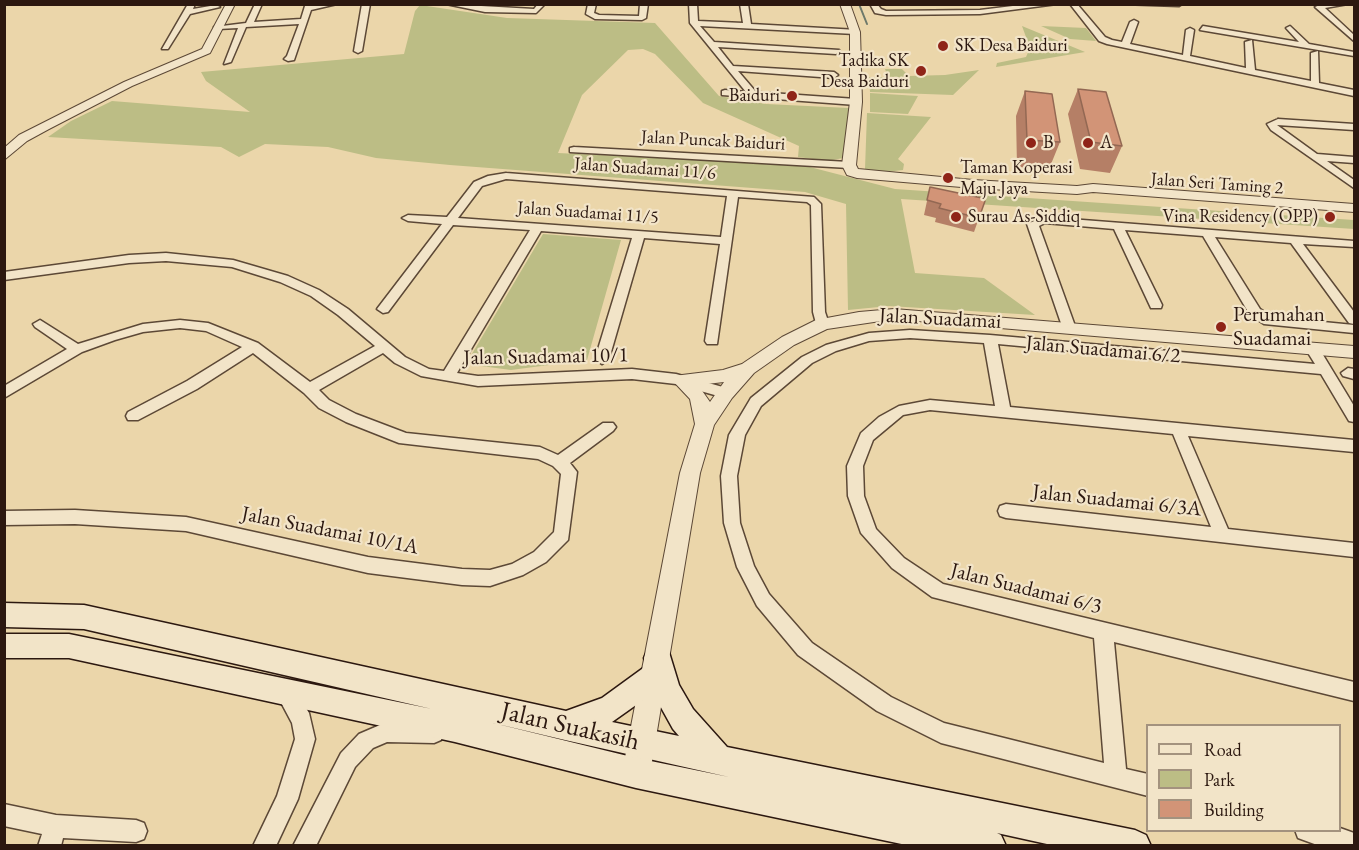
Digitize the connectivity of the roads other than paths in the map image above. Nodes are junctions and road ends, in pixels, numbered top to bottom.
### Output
1 (192, 4) edge
2 (231, 4) edge
3 (259, 4) edge
4 (333, 4) edge
5 (366, 4) edge
6 (449, 4) edge
7 (592, 4) edge
8 (644, 4) edge
9 (693, 4) edge
10 (744, 4) edge
11 (845, 4) edge
12 (924, 4) edge
13 (974, 4) edge
14 (1054, 4) edge
15 (1073, 4) edge
16 (1179, 4) edge
17 (1346, 4) edge
18 (327, 5) edge
19 (1125, 5) edge
20 (216, 6) edge
21 (1026, 6) edge
22 (487, 7) edge
23 (528, 8) edge
24 (541, 8) edge
25 (875, 8) edge
26 (928, 12) junction
27 (980, 12) junction
28 (186, 14) junction
29 (303, 21) junction
30 (207, 22) joint
31 (1134, 22) dead end
32 (694, 23) junction
33 (245, 26) junction
34 (747, 26) junction
35 (218, 27) junction
36 (1203, 28) dead end
37 (1290, 28) dead end
38 (1190, 30) dead end
39 (855, 32) junction
40 (1354, 39) edge
41 (1249, 42) dead end
42 (196, 43) dead end
43 (711, 44) junction
44 (1306, 45) junction
45 (1125, 46) junction
46 (165, 47) dead end
47 (358, 51) dead end
48 (836, 52) dead end
49 (1314, 53) dead end
50 (1354, 54) edge
51 (288, 59) dead end
52 (1186, 59) junction
53 (183, 61) junction
54 (227, 62) dead end
55 (730, 68) junction
56 (1251, 73) junction
57 (834, 75) dead end
58 (1315, 85) junction
59 (725, 93) dead end
60 (1354, 93) edge
61 (753, 95) junction
62 (856, 102) junction
63 (1354, 127) edge
64 (4, 137) edge
65 (28, 138) junction
66 (574, 150) dead end
67 (4, 156) edge
68 (1314, 157) junction
69 (1354, 160) edge
70 (849, 165) junction
71 (4, 168) edge
72 (1354, 185) edge
73 (1077, 190) junction
74 (733, 192) junction
75 (1354, 208) edge
76 (1354, 214) edge
77 (408, 218) dead end
78 (448, 221) junction
79 (1118, 226) junction
80 (537, 228) junction
81 (1206, 232) junction
82 (639, 235) junction
83 (1294, 239) junction
84 (726, 241) junction
85 (1354, 244) edge
86 (4, 276) edge
87 (1156, 305) dead end
88 (383, 309) dead end
89 (1354, 320) edge
90 (40, 324) dead end
91 (822, 324) junction
92 (1068, 326) junction
93 (1354, 329) edge
94 (990, 339) junction
95 (712, 341) dead end
96 (253, 346) junction
97 (384, 347) junction
98 (1312, 348) junction
99 (77, 350) junction
100 (1354, 352) edge
101 (602, 359) dead end
102 (748, 369) junction
103 (1326, 370) junction
104 (447, 378) junction
105 (682, 381) junction
106 (309, 389) junction
107 (4, 393) edge
108 (725, 393) junction
109 (1003, 412) junction
110 (133, 416) dead end
111 (1354, 417) edge
112 (705, 424) junction
113 (608, 427) dead end
114 (1178, 429) junction
115 (1354, 446) edge
116 (560, 462) junction
117 (1006, 511) dead end
118 (4, 518) edge
119 (1222, 536) junction
120 (1354, 550) edge
121 (4, 615) edge
122 (1103, 631) junction
123 (4, 646) edge
124 (656, 667) junction
125 (1354, 692) edge
126 (286, 693) junction
127 (565, 726) junction
128 (455, 728) junction
129 (642, 743) junction
130 (719, 760) junction
131 (636, 773) junction
132 (1116, 776) junction
133 (1146, 784) edge
134 (4, 815) edge
135 (136, 831) dead end
136 (1310, 832) edge
137 (53, 836) edge
138 (1354, 844) edge
139 (264, 846) edge
140 (304, 846) edge
141 (990, 846) edge
142 (1135, 846) edge

1 - 28 street
2 - 35 street
3 - 33 street
4 - 18 street
5 - 47 street
6 - 22 street
7 - 8 street
9 - 32 street
10 - 34 street
11 - 39 street
12 - 26 street
13 - 27 street
14 - 21 street
15 - 45 street
16 - 19 street
17 - 40 street
18 - 29 street
20 - 28 street
20 - 30 street
21 - 27 street
22 - 23 street
23 - 24 street
25 - 26 street
26 - 27 street
28 - 30 street
28 - 46 street
29 - 33 street
29 - 51 street
31 - 45 street
32 - 34 street
32 - 43 street
33 - 35 street
33 - 54 street
34 - 39 street
35 - 53 street
36 - 44 street
37 - 44 street
38 - 52 street
39 - 62 street
41 - 56 street
42 - 53 street
43 - 48 street
43 - 55 street
44 - 50 street
45 - 52 street
49 - 58 street
52 - 56 street
53 - 65 street
55 - 57 street
55 - 61 street
56 - 58 street
58 - 60 street
59 - 61 street
61 - 62 street
62 - 70 street
63 - 68 street
64 - 65 street
65 - 67 street
65 - 71 street
66 - 70 street, Jalan Puncak Baiduri
68 - 69 street
68 - 72 street
70 - 73 street, Jalan Seri Taming 2
73 - 75 street, Jalan Seri Taming 2
73 - 76 street, Jalan Seri Taming 2
74 - 78 street, Jalan Suadamai 11/6
74 - 84 street
74 - 91 street, Jalan Suadamai 11/6
77 - 78 street, Jalan Suadamai 11/5
78 - 80 street, Jalan Suadamai 11/5
78 - 88 street
79 - 81 street
79 - 87 street
79 - 92 street
80 - 82 street, Jalan Suadamai 11/5
80 - 104 street
81 - 83 street
81 - 93 street
82 - 84 street, Jalan Suadamai 11/5
82 - 101 street
83 - 85 street
83 - 89 street
84 - 95 street
86 - 97 street, Jalan Suadamai 10/1
90 - 99 street
91 - 92 street, Jalan Suadamai
91 - 102 street, Jalan Suadamai
92 - 98 street, Jalan Suadamai
94 - 103 street, Jalan Suadamai 6/2
94 - 109 street
94 - 132 street, Jalan Suadamai 6/2
96 - 99 street
96 - 106 street
96 - 110 street
97 - 104 street, Jalan Suadamai 10/1
97 - 106 street
98 - 100 street, Jalan Suadamai
98 - 103 street
99 - 107 street
102 - 105 street
102 - 108 street, Jalan Suadamai
103 - 111 street
104 - 105 street, Jalan Suadamai 10/1
105 - 108 street, Jalan Suadamai 10/1
105 - 112 street
106 - 116 street
108 - 112 street, Jalan Suadamai
109 - 114 street, Jalan Suadamai 6/3
109 - 122 street, Jalan Suadamai 6/3
112 - 124 street, Jalan Suadamai
113 - 116 street
114 - 115 street, Jalan Suadamai 6/3
114 - 119 street, Jalan Suadamai 6/3A
116 - 118 street, Jalan Suadamai 10/1A
117 - 119 street, Jalan Suadamai 6/3A
119 - 120 street, Jalan Suadamai 6/3A
121 - 127 main road, Jalan Suakasih
122 - 125 street, Jalan Suadamai 6/3
122 - 132 street
123 - 126 main road, Jalan Suakasih
124 - 127 main road
124 - 129 street, Jalan Suadamai
124 - 130 main road
126 - 128 main road, Jalan Suakasih
126 - 139 street
127 - 129 main road, Jalan Suakasih
128 - 131 main road, Jalan Suakasih
128 - 140 street
129 - 130 main road, Jalan Suakasih
129 - 131 street, Jalan Suadamai
130 - 142 main road, Jalan Suakasih
131 - 141 main road, Jalan Suakasih
132 - 133 street, Jalan Suadamai 6/2
134 - 137 street
135 - 137 street
136 - 138 street

